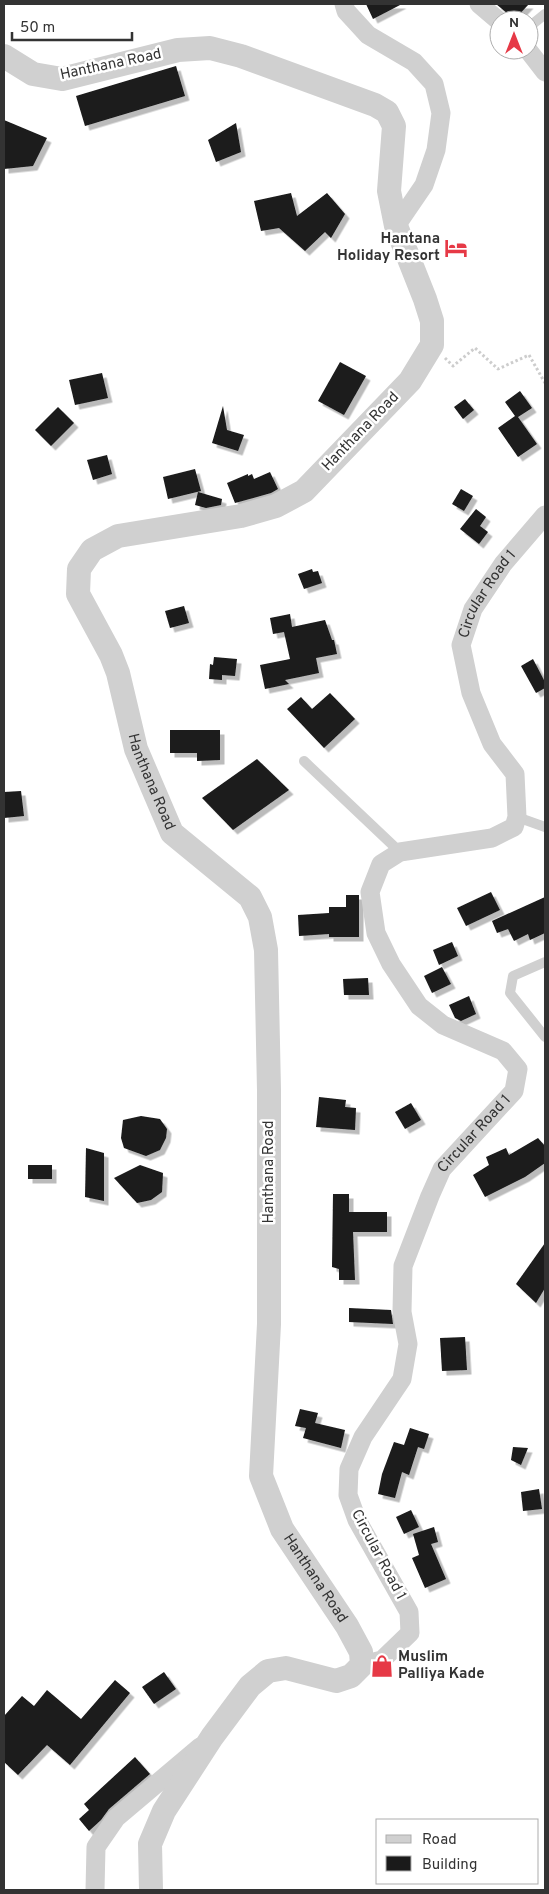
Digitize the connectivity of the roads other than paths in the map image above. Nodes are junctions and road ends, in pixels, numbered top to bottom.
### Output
1 (344, 4) edge
2 (479, 4) edge
3 (489, 12) edge
4 (4, 56) edge
5 (536, 60) edge
6 (545, 72) edge
7 (396, 226) junction
8 (545, 515) edge
9 (304, 761) dead end
10 (518, 816) junction
11 (545, 827) edge
12 (400, 852) junction
13 (545, 962) edge
14 (545, 1037) edge
15 (362, 1665) junction
16 (212, 1737) junction
17 (94, 1890) edge
18 (151, 1890) edge

1 - 7 street
2 - 3 street
4 - 7 street, Hanthana Road
5 - 6 street
7 - 15 street, Hanthana Road
8 - 10 street, Circular Road 1
9 - 12 lane
10 - 11 lane
10 - 12 street, Circular Road 1
12 - 15 street, Circular Road 1
13 - 14 lane
15 - 16 street
16 - 17 street
16 - 18 street

